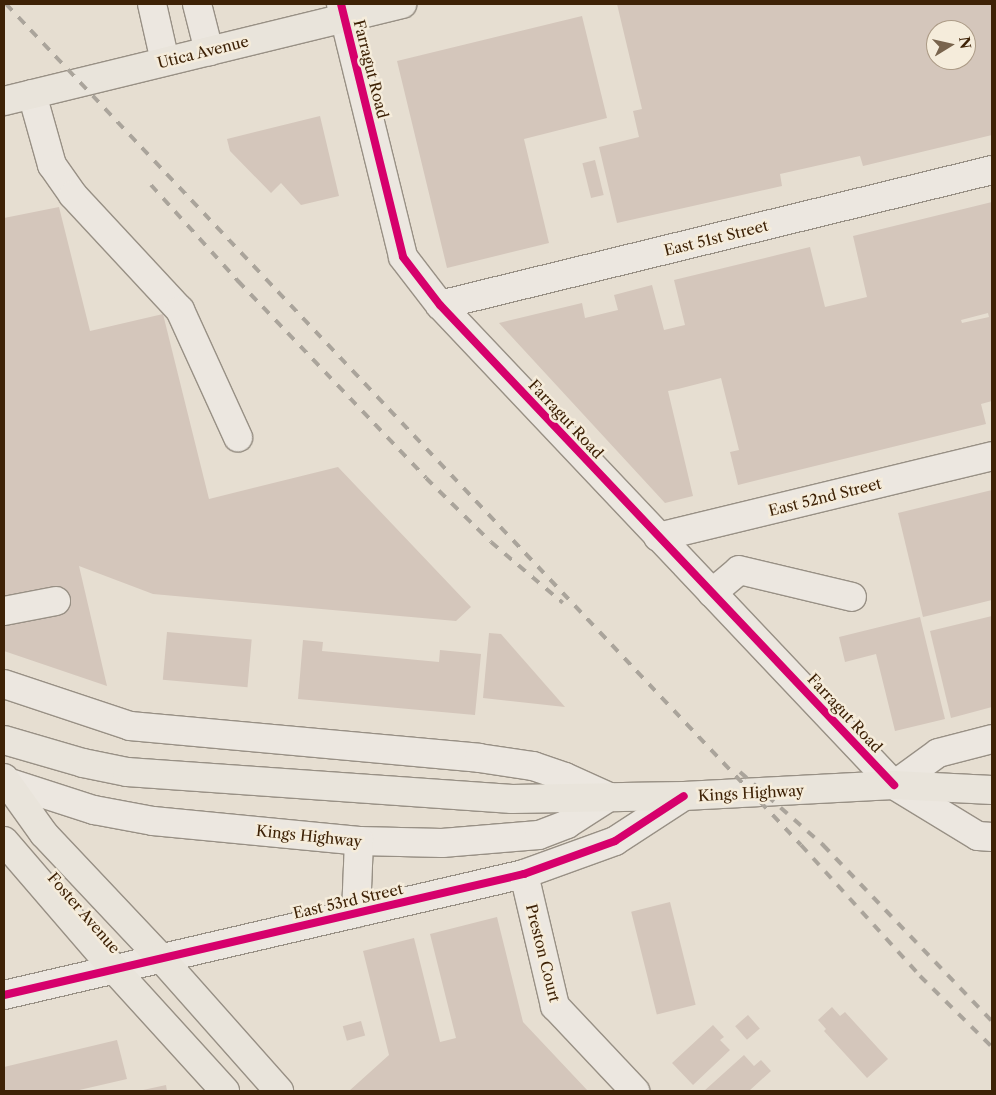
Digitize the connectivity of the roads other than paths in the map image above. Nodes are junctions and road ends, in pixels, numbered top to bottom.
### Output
1 (152, 4) edge
2 (197, 4) edge
3 (402, 4) edge
4 (342, 11) edge
5 (209, 51) junction
6 (165, 61) junction
7 (32, 94) junction
8 (4, 101) edge
9 (992, 170) edge
10 (440, 305) junction
11 (238, 438) dead end
12 (992, 456) edge
13 (658, 537) junction
14 (712, 593) junction
15 (852, 597) dead end
16 (56, 601) dead end
17 (4, 611) edge
18 (4, 684) edge
19 (4, 740) edge
20 (992, 740) edge
21 (5, 780) edge
22 (894, 785) junction
23 (992, 790) edge
24 (684, 796) junction
25 (609, 797) junction
26 (992, 837) edge
27 (4, 841) edge
28 (359, 841) junction
29 (524, 874) junction
30 (356, 913) junction
31 (161, 958) junction
32 (114, 969) junction
33 (4, 995) edge
34 (225, 1091) edge
35 (279, 1091) edge
36 (635, 1091) edge

1 - 6 street
2 - 5 street
3 - 4 main road, Utica Avenue
4 - 5 main road, Utica Avenue
4 - 10 street, Farragut Road
5 - 6 main road, Utica Avenue
6 - 7 main road, Utica Avenue
7 - 8 main road, Utica Avenue
7 - 11 street
9 - 10 street, East 51st Street
10 - 13 street, Farragut Road
12 - 13 street, East 52nd Street
13 - 14 street, Farragut Road
14 - 15 street
14 - 22 street, Farragut Road
16 - 17 street
18 - 25 street, Kings Highway
19 - 25 main road, Kings Highway
20 - 22 street
21 - 28 street, Kings Highway
21 - 31 main road, Foster Avenue
22 - 23 main road, Kings Highway
22 - 24 main road, Kings Highway
22 - 26 street
24 - 25 main road, Kings Highway
24 - 29 street, East 53rd Street
25 - 28 street, Kings Highway
27 - 32 main road, Foster Avenue
28 - 30 street
29 - 30 street, East 53rd Street
29 - 36 street, Preston Court
30 - 31 street, East 53rd Street
31 - 32 street, East 53rd Street
31 - 35 main road, Foster Avenue
32 - 33 street, East 53rd Street
32 - 34 main road, Foster Avenue

